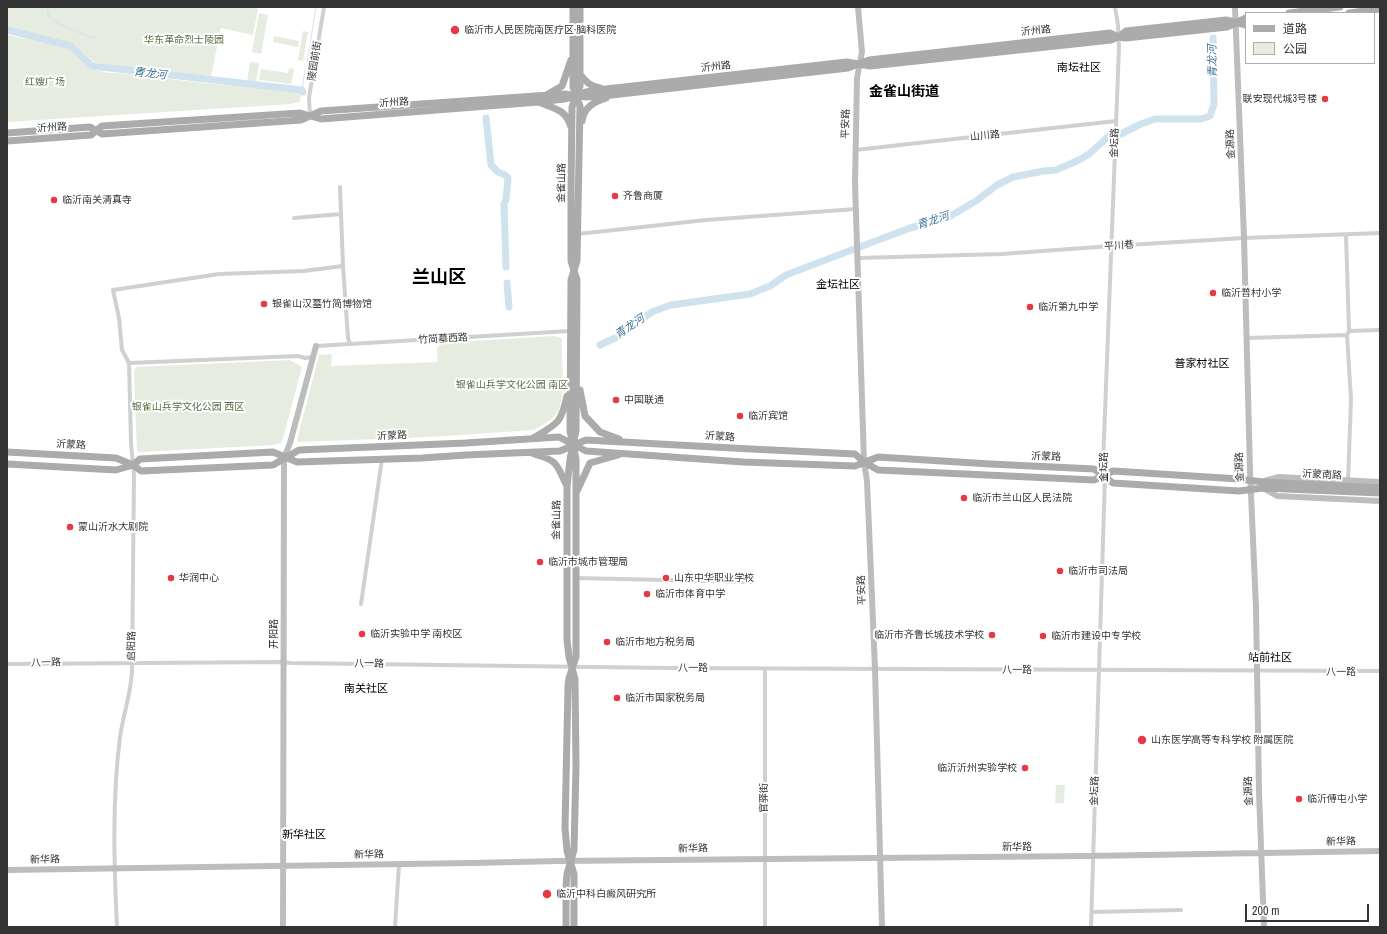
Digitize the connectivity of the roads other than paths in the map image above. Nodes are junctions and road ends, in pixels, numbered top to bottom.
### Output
1 (324, 7) edge
2 (573, 7) edge
3 (580, 7) edge
4 (858, 7) edge
5 (1115, 7) edge
6 (1235, 7) edge
7 (1340, 7) edge
8 (1380, 10) edge
9 (1298, 12) edge
10 (1359, 12) edge
11 (1245, 18) edge
12 (1236, 23) junction
13 (1245, 25) edge
14 (1118, 37) junction
15 (573, 54) junction
16 (860, 64) junction
17 (580, 74) junction
18 (606, 89) junction
19 (612, 95) junction
20 (545, 96) junction
21 (576, 96) junction
22 (539, 102) junction
23 (310, 115) junction
24 (1116, 121) junction
25 (97, 131) junction
26 (7, 133) edge
27 (573, 134) junction
28 (7, 141) edge
29 (579, 141) junction
30 (855, 150) junction
31 (340, 187) dead end
32 (856, 209) junction
33 (341, 214) junction
34 (294, 218) dead end
35 (1380, 233) edge
36 (578, 234) junction
37 (1346, 234) junction
38 (1244, 238) junction
39 (1111, 246) junction
40 (858, 256) junction
41 (343, 266) junction
42 (575, 269) junction
43 (1380, 330) edge
44 (570, 331) junction
45 (1348, 333) junction
46 (1247, 338) junction
47 (350, 344) junction
48 (316, 346) joint
49 (312, 357) junction
50 (129, 363) junction
51 (573, 379) junction
52 (531, 439) junction
53 (626, 441) junction
54 (573, 444) junction
55 (7, 452) edge
56 (528, 452) junction
57 (623, 454) junction
58 (284, 458) junction
59 (382, 459) junction
60 (864, 462) junction
61 (7, 464) edge
62 (132, 465) junction
63 (1105, 476) junction
64 (1251, 480) junction
65 (1348, 481) junction
66 (1380, 482) edge
67 (1263, 485) junction
68 (567, 487) junction
69 (1380, 488) edge
70 (1252, 490) junction
71 (576, 493) junction
72 (1380, 493) edge
73 (1380, 501) edge
74 (576, 578) junction
75 (751, 582) dead end
76 (361, 604) dead end
77 (284, 662) junction
78 (132, 663) junction
79 (7, 664) edge
80 (573, 667) junction
81 (765, 669) junction
82 (875, 669) junction
83 (1098, 671) junction
84 (1380, 671) edge
85 (1257, 672) junction
86 (1380, 851) edge
87 (1262, 852) junction
88 (1093, 856) junction
89 (880, 857) junction
90 (764, 858) junction
91 (571, 860) junction
92 (399, 864) junction
93 (282, 866) junction
94 (114, 868) junction
95 (7, 870) edge
96 (1181, 910) dead end
97 (1092, 912) junction
98 (117, 927) edge
99 (283, 927) edge
100 (395, 927) edge
101 (566, 927) edge
102 (574, 927) edge
103 (765, 927) edge
104 (882, 927) edge
105 (1091, 927) edge
106 (1264, 927) edge

1 - 23 street, 陵园前街
2 - 15 main road, 金雀山路
3 - 17 main road, 金雀山路
4 - 16 main road, 平安路
5 - 14 street, 金坛路
6 - 12 main road, 金源路
7 - 9 main road
8 - 10 main road
11 - 12 main road, 沂州路
12 - 13 main road, 沂州路
12 - 14 main road, 沂州路
12 - 38 main road, 金源路
14 - 16 main road, 沂州路
14 - 24 street, 金坛路
15 - 20 main road
15 - 21 main road, 金雀山路
16 - 18 main road, 沂州路
16 - 19 main road, 沂州路
16 - 30 main road, 平安路
17 - 18 main road
17 - 21 main road, 金雀山路
18 - 21 main road, 沂州路
19 - 21 main road, 沂州路
19 - 29 main road
20 - 21 main road, 沂州路
20 - 23 main road, 沂州路
21 - 22 main road, 沂州路
21 - 27 main road, 金雀山路
21 - 29 main road, 金雀山路
22 - 23 main road, 沂州路
22 - 27 main road
23 - 25 main road, 沂州路
24 - 30 street, 山川路
24 - 39 street, 金坛路
25 - 26 main road, 沂州路
25 - 28 main road, 沂州路
27 - 42 main road, 金雀山路
29 - 36 main road, 金雀山路
30 - 32 main road, 平安路
31 - 33 street
32 - 36 street
32 - 40 main road, 平安路
33 - 34 street
33 - 41 street
35 - 37 street, 平川巷
36 - 42 main road, 金雀山路
37 - 38 street, 平川巷
37 - 45 street
38 - 39 street, 平川巷
38 - 46 main road, 金源路
39 - 40 street, 平川巷
39 - 63 street, 金坛路
40 - 60 main road, 平安路
41 - 47 street
41 - 50 street
42 - 44 main road, 金雀山路
42 - 51 main road, 金雀山路
43 - 45 street
44 - 47 street, 竹简墓西路
44 - 51 main road, 金雀山路
45 - 46 street
45 - 65 street
46 - 64 main road, 金源路
47 - 48 street, 竹简墓西路
48 - 49 main road, 开阳路
49 - 50 street
49 - 58 main road, 开阳路
50 - 62 street, 启阳路
51 - 52 main road
51 - 53 main road
51 - 54 main road, 金雀山路
52 - 54 main road, 沂蒙路
52 - 58 main road, 沂蒙路
53 - 54 main road, 沂蒙路
53 - 60 main road, 沂蒙路
54 - 56 main road, 沂蒙路
54 - 57 main road, 沂蒙路
54 - 68 main road, 金雀山路
54 - 71 main road, 金雀山路
55 - 62 main road, 沂蒙路
56 - 59 main road, 沂蒙路
56 - 68 main road
57 - 60 main road, 沂蒙路
57 - 71 main road
58 - 59 main road, 沂蒙路
58 - 62 main road, 沂蒙路
58 - 62 main road, 沂蒙路
58 - 77 main road, 开阳路
59 - 76 street
60 - 63 main road, 沂蒙路
60 - 63 main road, 沂蒙路
60 - 82 main road, 平安路
61 - 62 main road, 沂蒙路
62 - 78 street, 启阳路
63 - 64 main road, 沂蒙路
63 - 70 main road, 沂蒙路
63 - 83 street, 金坛路
64 - 67 main road, 沂蒙路
64 - 70 main road, 金源路
65 - 66 main road
65 - 67 main road
67 - 69 main road, 沂蒙南路
67 - 70 main road, 沂蒙路
67 - 72 main road, 沂蒙南路
67 - 73 main road
68 - 80 main road, 金雀山路
70 - 85 main road, 金源路
71 - 74 main road, 金雀山路
74 - 75 street
74 - 80 main road, 金雀山路
77 - 78 street, 八一路
77 - 80 street, 八一路
77 - 93 main road, 开阳路
78 - 79 street, 八一路
78 - 94 street, 启阳路
80 - 81 street, 八一路
80 - 91 main road, 金雀山路
81 - 82 street, 八一路
81 - 90 street, 官驿街
82 - 83 street, 八一路
82 - 89 main road, 平安路
83 - 85 street, 八一路
83 - 88 street, 金坛路
84 - 85 street, 八一路
85 - 87 main road, 金源路
86 - 87 main road, 新华路
87 - 88 main road, 新华路
87 - 106 main road, 金源路
88 - 89 main road, 新华路
88 - 97 street, 金坛路
89 - 90 main road, 新华路
89 - 104 main road, 平安路
90 - 91 main road, 新华路
90 - 103 street, 官驿街
91 - 92 main road, 新华路
91 - 101 main road, 金雀山路
91 - 102 main road, 金雀山路
92 - 93 main road, 新华路
92 - 100 street
93 - 94 main road, 新华路
93 - 99 main road, 开阳路
94 - 95 main road, 新华路
94 - 98 street, 启阳路
96 - 97 street
97 - 105 street, 金坛路

